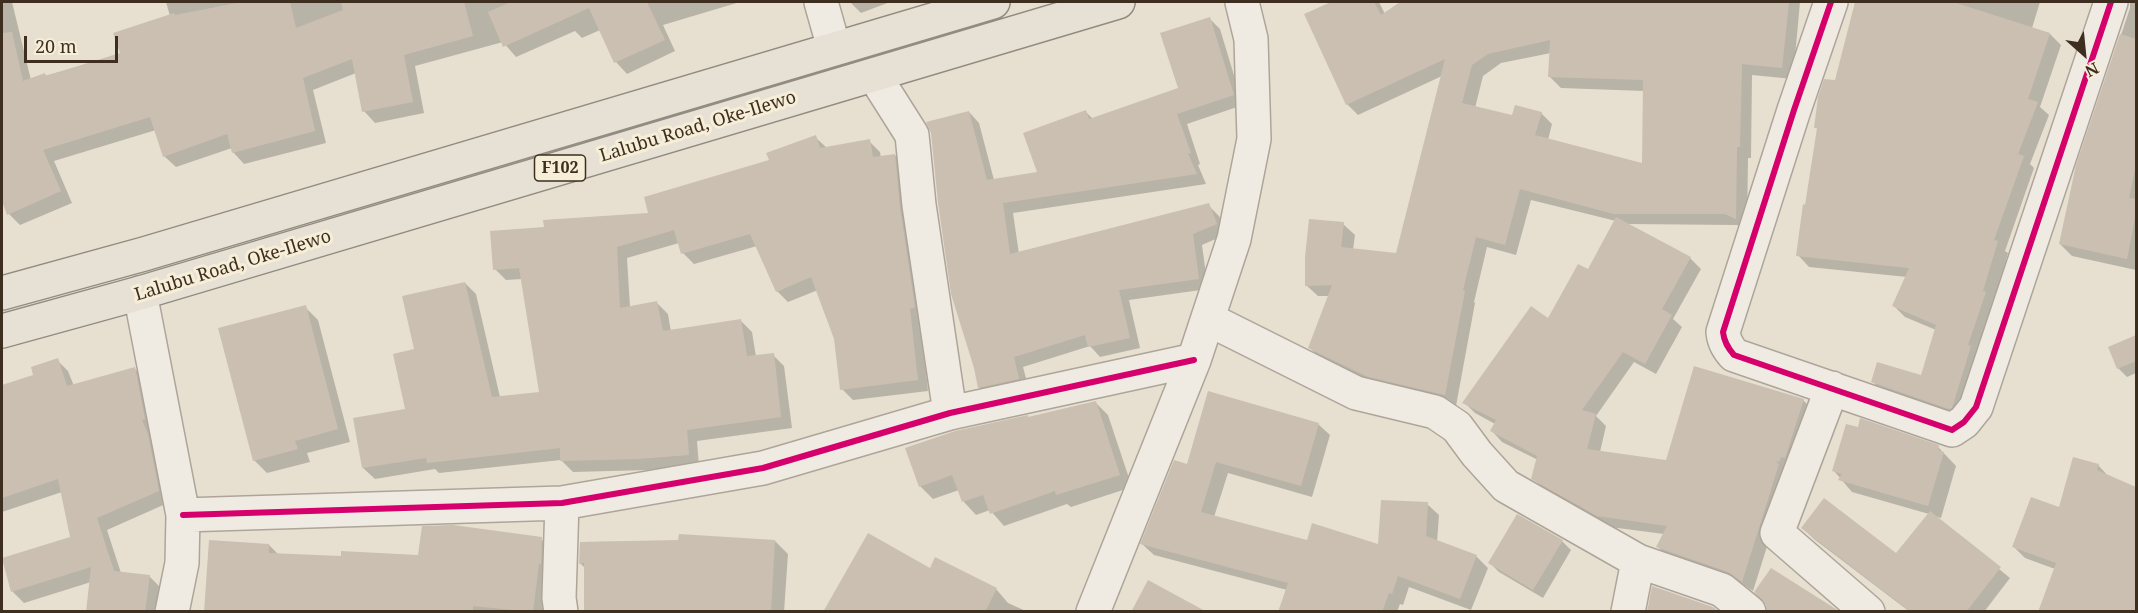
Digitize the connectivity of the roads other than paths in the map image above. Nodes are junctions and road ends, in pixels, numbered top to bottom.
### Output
1 (821, 2) edge
2 (993, 2) edge
3 (1118, 2) edge
4 (1242, 2) edge
5 (1831, 2) edge
6 (2111, 2) edge
7 (834, 48) junction
8 (874, 75) junction
9 (2, 293) edge
10 (140, 293) junction
11 (1208, 319) junction
12 (2, 331) edge
13 (1194, 360) junction
14 (1832, 388) junction
15 (950, 413) junction
16 (562, 503) junction
17 (183, 515) junction
18 (1638, 561) junction
19 (172, 612) edge
20 (561, 612) edge
21 (1093, 612) edge
22 (1628, 612) edge
23 (1749, 612) edge
24 (1868, 612) edge

1 - 7 street
2 - 7 main road, Lalubu Road, Oke-Ilewo / F102
3 - 8 main road, Lalubu Road, Oke-Ilewo / F102
4 - 11 street
5 - 14 street
6 - 14 street
7 - 9 main road, Lalubu Road, Oke-Ilewo / F102
8 - 10 main road, Lalubu Road, Oke-Ilewo / F102
8 - 15 street
10 - 12 main road, Lalubu Road, Oke-Ilewo / F102
10 - 17 street
11 - 13 street
11 - 18 street
13 - 15 street
13 - 21 street
14 - 24 street
15 - 16 street
16 - 17 street
16 - 20 street
17 - 19 street
18 - 22 street
18 - 23 street

